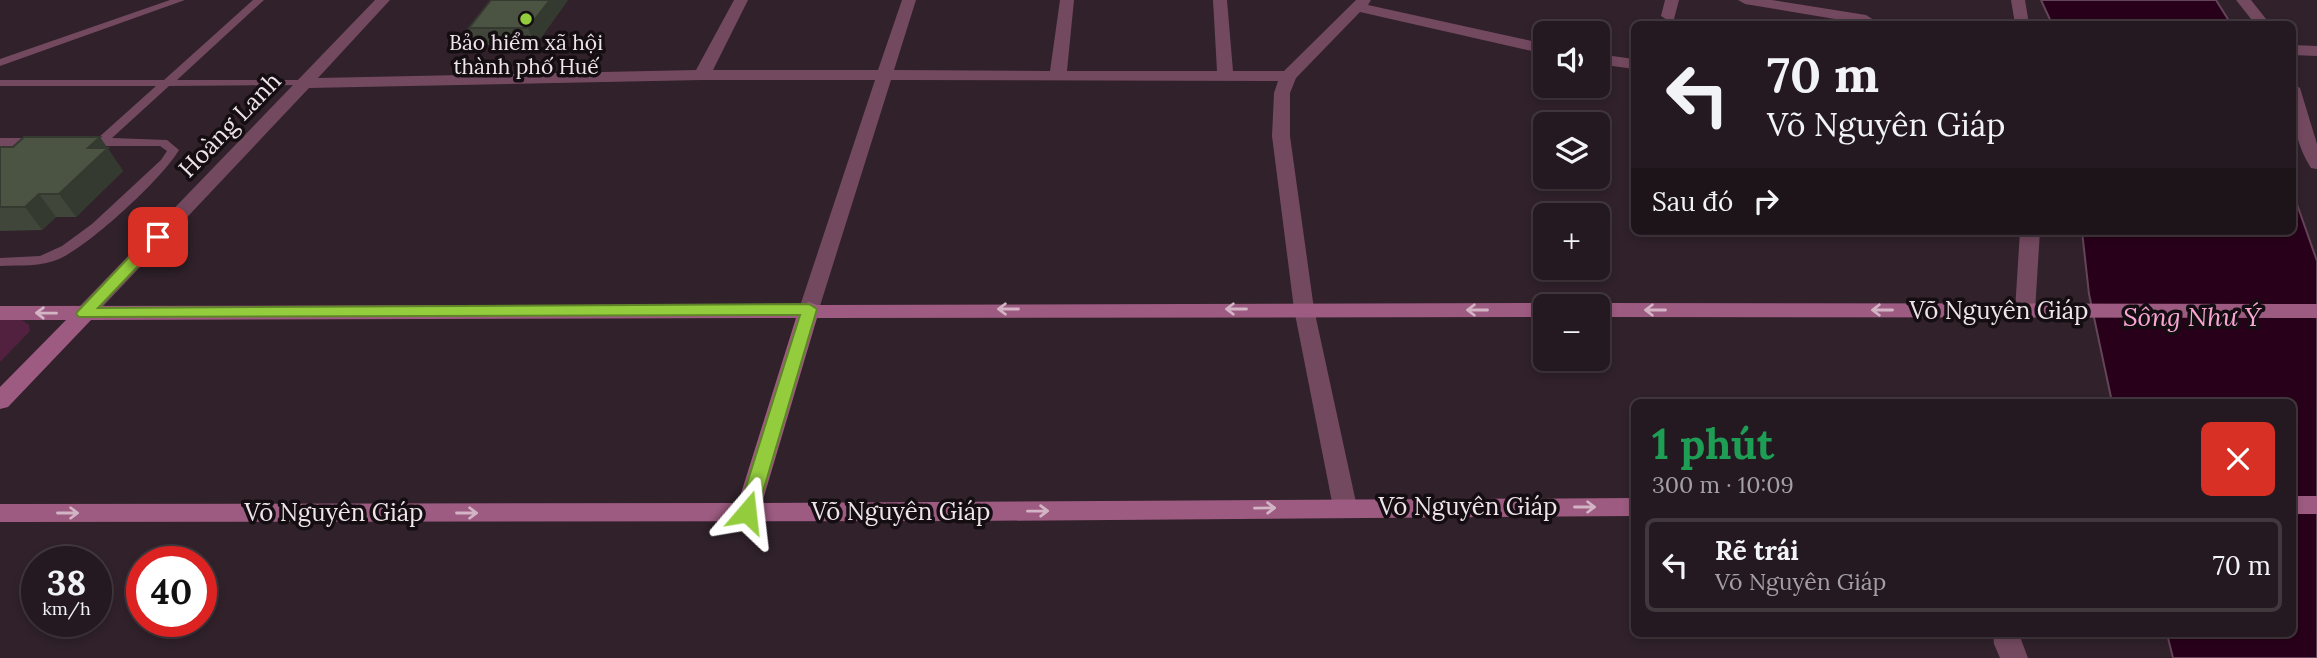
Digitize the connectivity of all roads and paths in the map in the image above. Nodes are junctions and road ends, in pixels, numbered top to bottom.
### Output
1 (180, 0) edge
2 (259, 0) edge
3 (383, 0) edge
4 (741, 0) edge
5 (909, 0) edge
6 (1067, 0) edge
7 (1220, 0) edge
8 (1745, 0) edge
9 (2018, 0) edge
10 (2243, 0) edge
11 (1361, 3) edge
12 (1866, 20) dead end
13 (2022, 21) edge
14 (2260, 21) edge
15 (1533, 46) edge
16 (2296, 50) edge
17 (2317, 51) edge
18 (1610, 61) edge
19 (0, 63) edge
20 (1631, 64) edge
21 (702, 75) junction
22 (884, 75) junction
23 (1058, 75) junction
24 (1225, 75) junction
25 (1288, 76) junction
26 (0, 83) edge
27 (167, 83) junction
28 (304, 83) junction
29 (2296, 102) edge
30 (0, 142) edge
31 (51, 142) edge
32 (76, 142) edge
33 (101, 142) junction
34 (2317, 164) edge
35 (2029, 235) edge
36 (0, 262) edge
37 (809, 309) junction
38 (1304, 309) junction
39 (1533, 310) edge
40 (1610, 310) edge
41 (2025, 311) junction
42 (2317, 311) edge
43 (0, 313) edge
44 (84, 314) junction
45 (0, 401) edge
46 (2296, 505) edge
47 (2317, 505) edge
48 (1345, 507) junction
49 (1631, 507) edge
50 (747, 512) junction
51 (0, 513) edge
52 (2006, 637) edge
53 (2014, 658) edge

1 - 19 lane
2 - 27 lane
3 - 28 street, Hoàng Lanh
4 - 21 street
5 - 22 street
6 - 23 street
7 - 24 street
8 - 12 street
9 - 13 street
10 - 14 street
11 - 15 street
11 - 25 street
16 - 17 street
18 - 20 street
21 - 22 street
21 - 28 street
22 - 23 street
22 - 37 street
23 - 24 street
24 - 25 street
25 - 38 street
26 - 27 lane
27 - 28 lane
27 - 33 lane
28 - 44 street, Hoàng Lanh
29 - 34 street
30 - 31 lane
32 - 33 lane
33 - 36 lane
35 - 41 street
38 -> 37 street
37 - 44 street
37 - 50 street
39 -> 38 street
38 - 48 street
41 -> 40 street, Võ Nguyên Giáp
41 - 42 street, Võ Nguyên Giáp
44 -> 43 street
44 - 45 street
46 - 47 street
48 -> 49 street, Võ Nguyên Giáp
50 -> 48 street, Võ Nguyên Giáp
51 -> 50 street, Võ Nguyên Giáp
52 - 53 street

